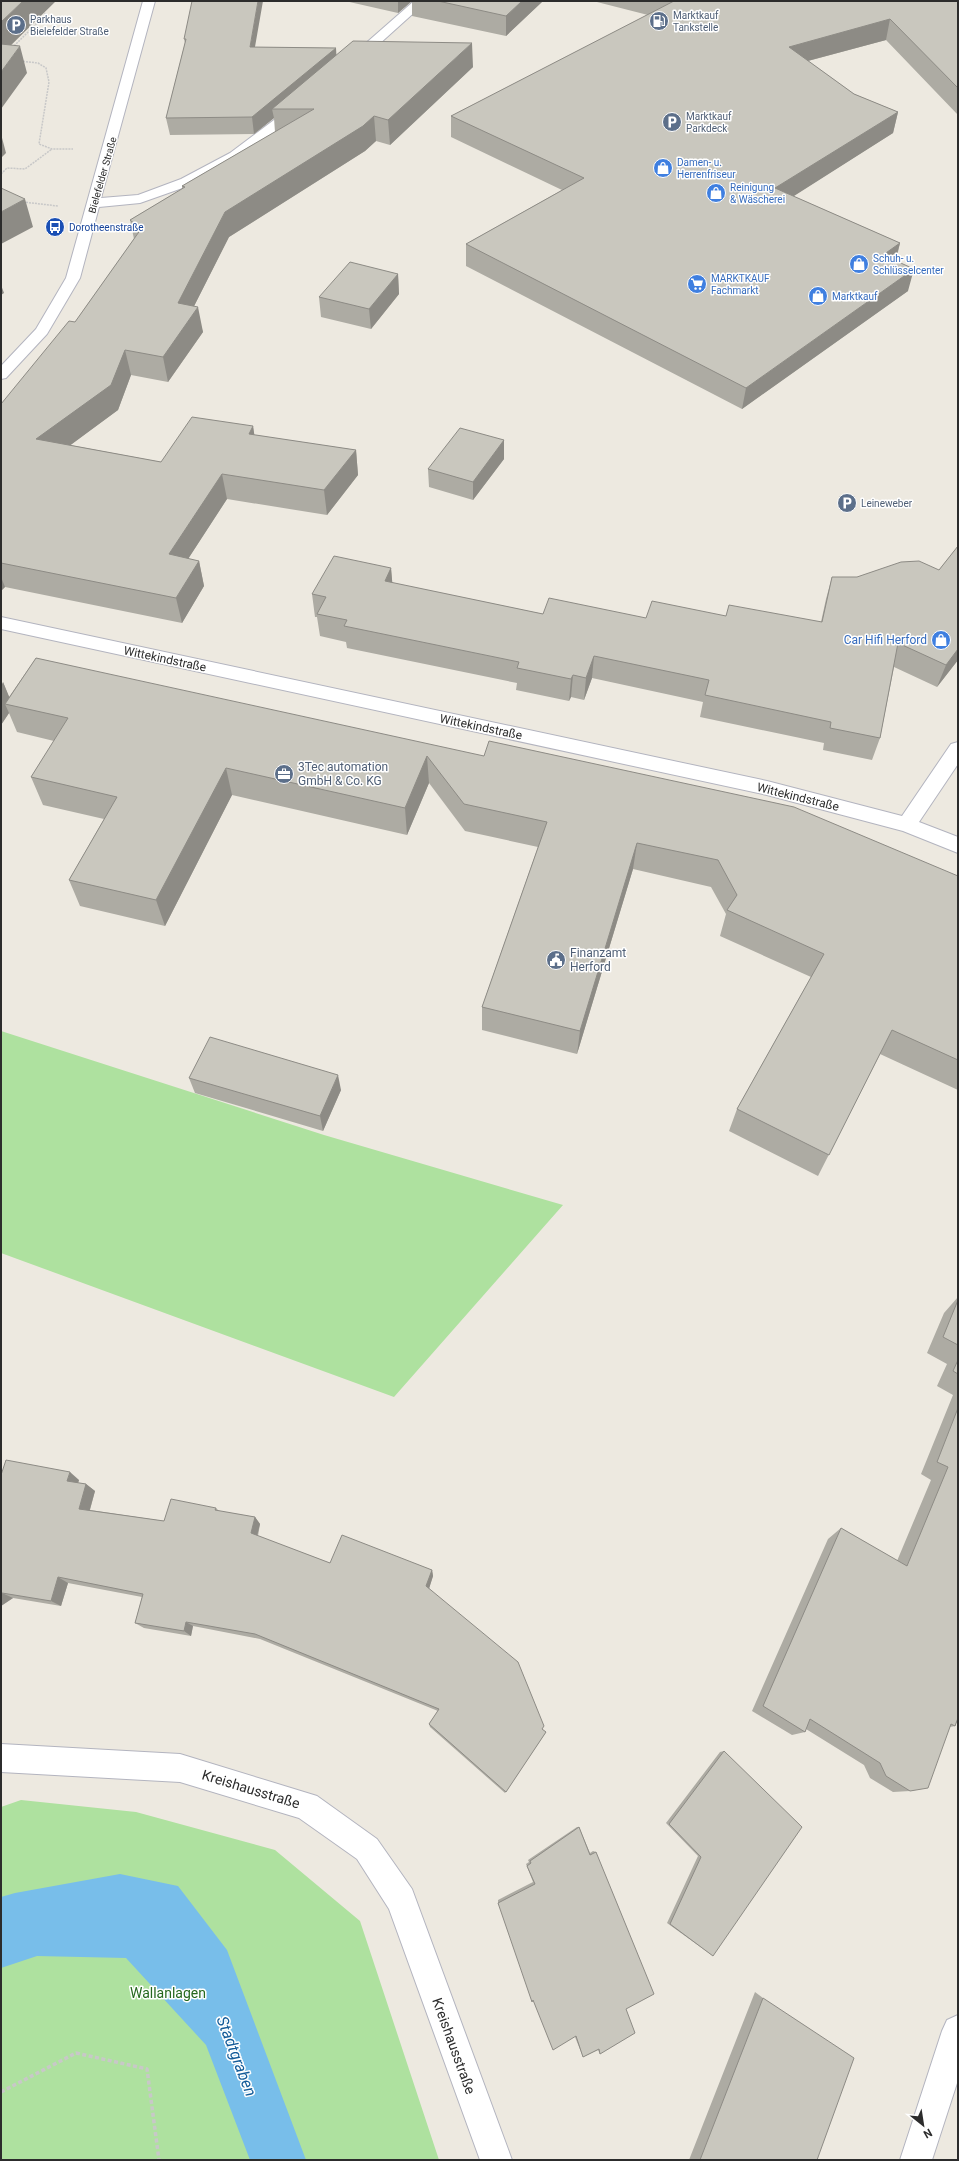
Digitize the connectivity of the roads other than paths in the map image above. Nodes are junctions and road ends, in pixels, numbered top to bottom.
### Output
1 (149, 1) edge
2 (421, 1) edge
3 (344, 69) edge
4 (308, 99) edge
5 (94, 203) junction
6 (1, 375) edge
7 (1, 623) edge
8 (958, 749) edge
9 (907, 825) junction
10 (958, 845) edge
11 (1, 1758) edge
12 (958, 2030) edge
13 (496, 2160) edge
14 (916, 2160) edge

1 - 5 street, Bielefelder Straße
2 - 3 street
4 - 5 street
5 - 6 street, Bielefelder Straße
7 - 9 street, Wittekindstraße
8 - 9 street
9 - 10 street, Wittekindstraße
11 - 13 street, Kreishausstraße
12 - 14 street

